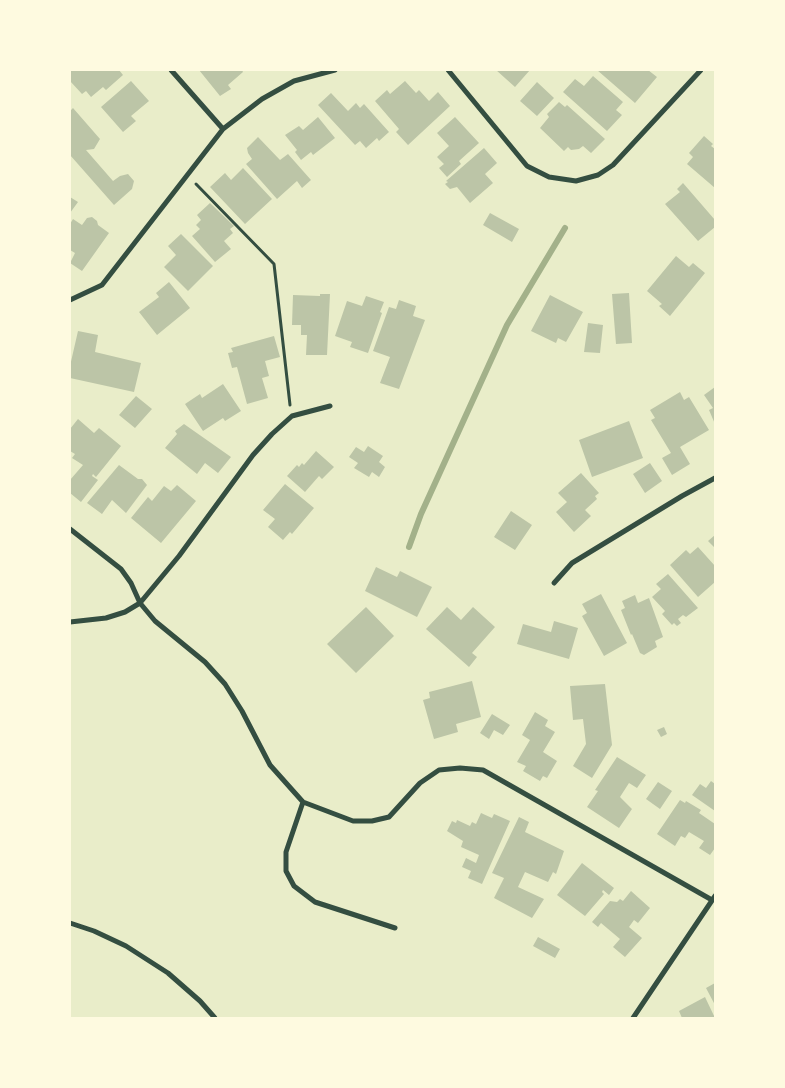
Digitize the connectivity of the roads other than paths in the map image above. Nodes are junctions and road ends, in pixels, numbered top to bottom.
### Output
1 (171, 70) edge
2 (335, 70) edge
3 (448, 70) edge
4 (701, 70) edge
5 (223, 129) junction
6 (70, 300) edge
7 (330, 406) dead end
8 (715, 478) edge
9 (70, 529) edge
10 (554, 584) dead end
11 (140, 603) junction
12 (70, 622) edge
13 (303, 802) junction
14 (714, 898) edge
15 (70, 923) edge
16 (395, 928) dead end
17 (214, 1018) edge
18 (633, 1018) edge

1 - 5 street
2 - 5 street
3 - 4 street
5 - 6 street
7 - 11 street
8 - 10 street
9 - 11 street
11 - 12 street
11 - 13 street
13 - 14 street
13 - 16 street
14 - 18 street
15 - 17 street

